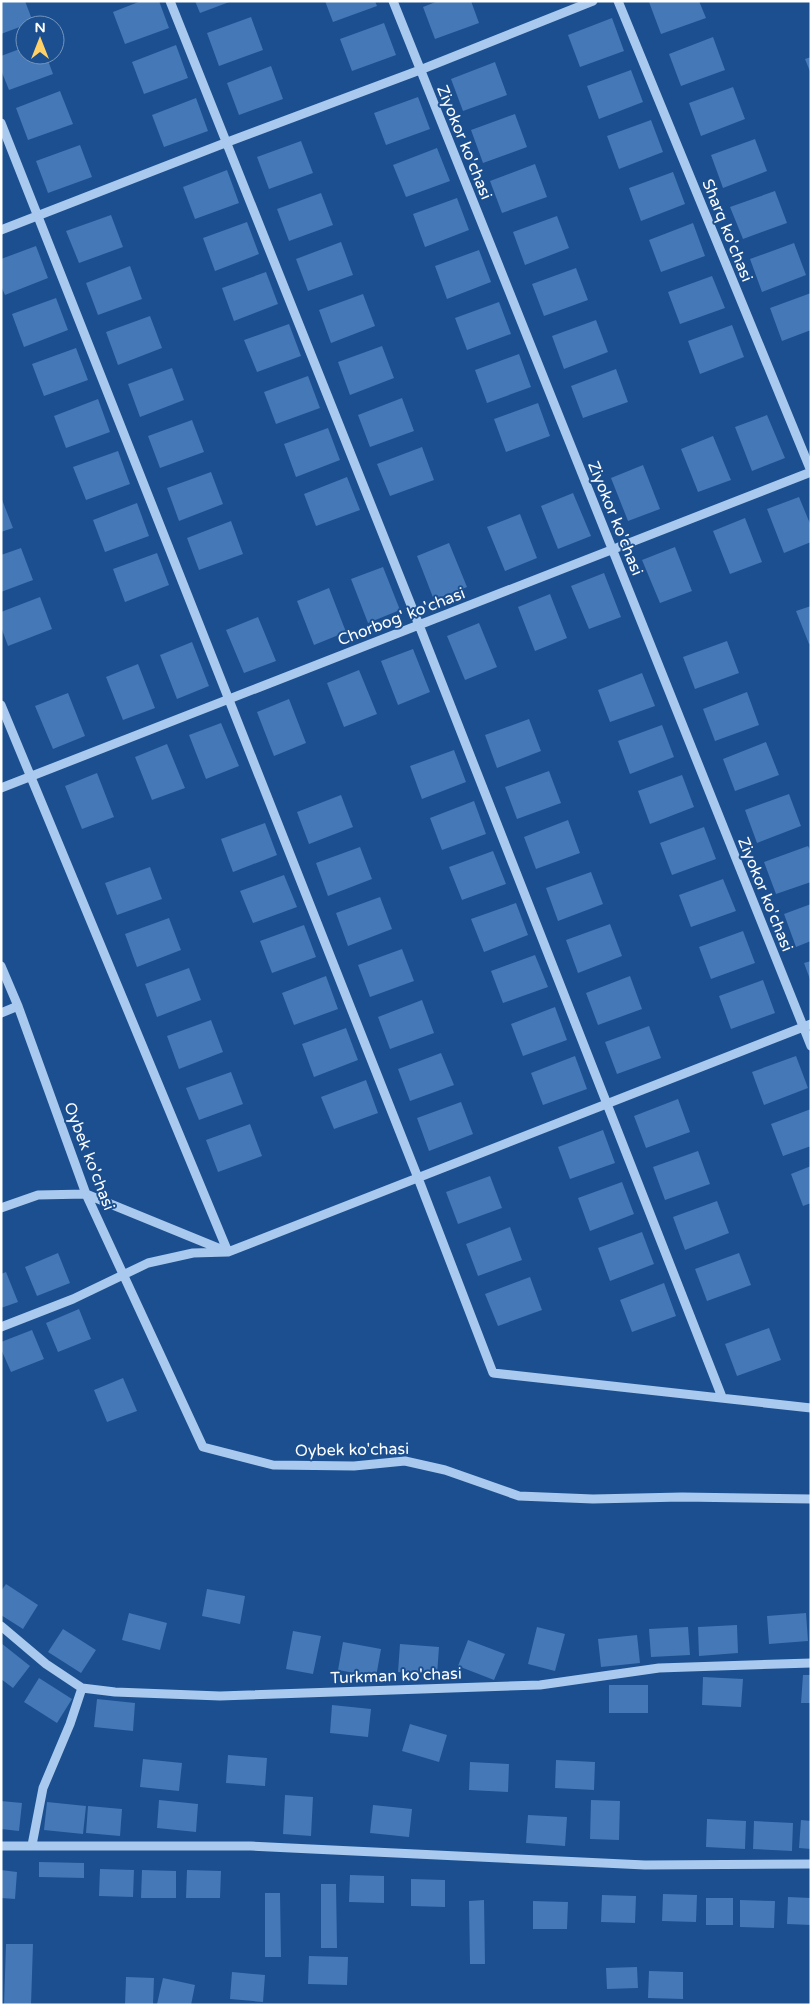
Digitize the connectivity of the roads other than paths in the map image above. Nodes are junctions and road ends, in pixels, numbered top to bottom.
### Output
1 (170, 1) edge
2 (393, 1) edge
3 (593, 1) edge
4 (618, 1) edge
5 (420, 70) junction
6 (1, 124) edge
7 (225, 143) junction
8 (37, 216) junction
9 (1, 230) edge
10 (811, 471) edge
11 (612, 550) junction
12 (418, 625) junction
13 (230, 700) junction
14 (1, 705) edge
15 (30, 778) junction
16 (1, 788) edge
17 (1, 966) edge
18 (18, 1006) junction
19 (1, 1012) edge
20 (807, 1026) edge
21 (811, 1046) edge
22 (606, 1104) junction
23 (418, 1178) junction
24 (86, 1194) junction
25 (1, 1208) edge
26 (228, 1252) junction
27 (123, 1274) junction
28 (1, 1327) edge
29 (722, 1397) junction
30 (811, 1408) edge
31 (811, 1499) edge
32 (1, 1626) edge
33 (811, 1662) edge
34 (82, 1688) junction
35 (32, 1845) junction
36 (1, 1846) edge
37 (811, 1864) edge

1 - 7 street
2 - 5 street, Ziyokor ko'chasi
3 - 5 street
4 - 10 street, Sharq ko'chasi
5 - 7 street
5 - 11 street, Ziyokor ko'chasi
6 - 8 street
7 - 8 street
7 - 12 street
8 - 9 street
8 - 13 street
10 - 11 street, Chorbog' ko'chasi
11 - 12 street, Chorbog' ko'chasi
11 - 20 street, Ziyokor ko'chasi
12 - 13 street, Chorbog' ko'chasi
12 - 22 street
13 - 15 street, Chorbog' ko'chasi
13 - 23 street
14 - 15 street
15 - 16 street, Chorbog' ko'chasi
15 - 26 street
17 - 18 street, Oybek ko'chasi
18 - 19 street
18 - 24 street, Oybek ko'chasi
20 - 21 street, Ziyokor ko'chasi
20 - 22 street
22 - 23 street
22 - 29 street
23 - 26 street
23 - 29 street
24 - 25 street
24 - 26 street
24 - 27 street, Oybek ko'chasi
26 - 27 street
27 - 28 street
27 - 31 street, Oybek ko'chasi
29 - 30 street
32 - 34 street, Turkman ko'chasi
33 - 34 street, Turkman ko'chasi
34 - 35 street
35 - 36 street
35 - 37 street

